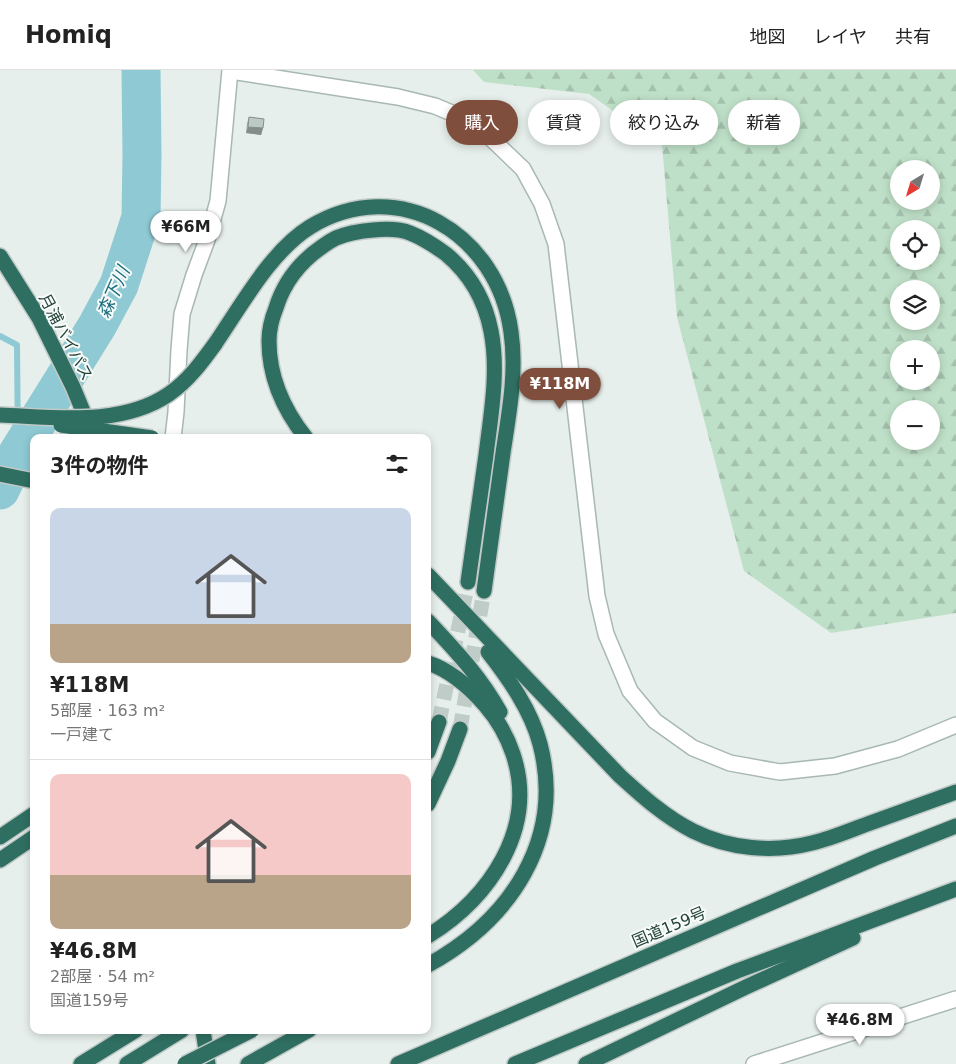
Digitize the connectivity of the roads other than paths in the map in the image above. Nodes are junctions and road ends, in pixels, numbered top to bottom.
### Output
1 (231, 71) edge
2 (0, 256) edge
3 (0, 416) edge
4 (92, 434) edge
5 (124, 434) edge
6 (173, 434) edge
7 (303, 434) edge
8 (0, 473) edge
9 (30, 476) edge
10 (30, 480) edge
11 (431, 578) edge
12 (431, 582) edge
13 (468, 582) tunnel mouth
14 (431, 591) edge
15 (484, 592) tunnel mouth
16 (445, 594) junction
17 (431, 624) edge
18 (431, 664) edge
19 (501, 668) junction
20 (439, 722) tunnel mouth
21 (956, 725) edge
22 (460, 729) tunnel mouth
23 (431, 744) edge
24 (518, 770) junction
25 (956, 792) edge
26 (431, 798) edge
27 (30, 817) edge
28 (956, 826) edge
29 (0, 836) edge
30 (30, 840) edge
31 (0, 860) edge
32 (956, 890) edge
33 (431, 934) edge
34 (431, 963) edge
35 (956, 999) edge
36 (130, 1034) edge
37 (176, 1034) edge
38 (203, 1034) edge
39 (244, 1034) edge
40 (255, 1034) edge
41 (302, 1034) edge
42 (81, 1064) edge
43 (127, 1064) edge
44 (185, 1064) edge
45 (207, 1064) edge
46 (248, 1064) edge
47 (398, 1064) edge
48 (515, 1064) edge
49 (586, 1064) edge
50 (754, 1064) edge

1 - 6 street
1 - 21 street
2 - 4 highway, 月浦バイパス, bridge
3 - 5 highway, bridge
3 - 15 highway, bridge
7 - 13 highway
8 - 9 highway
8 - 10 highway
11 - 16 highway
12 - 16 highway
14 - 19 highway
16 - 19 highway
16 - 25 highway
17 - 24 highway
18 - 24 highway
19 - 34 highway
20 - 23 highway
22 - 26 highway
24 - 33 highway
27 - 29 highway
28 - 47 highway, 国道159号
30 - 31 highway
32 - 48 highway
32 - 49 highway
35 - 50 street
36 - 42 highway
37 - 43 highway
38 - 45 highway
39 - 44 highway, bridge
40 - 45 highway
41 - 46 highway

